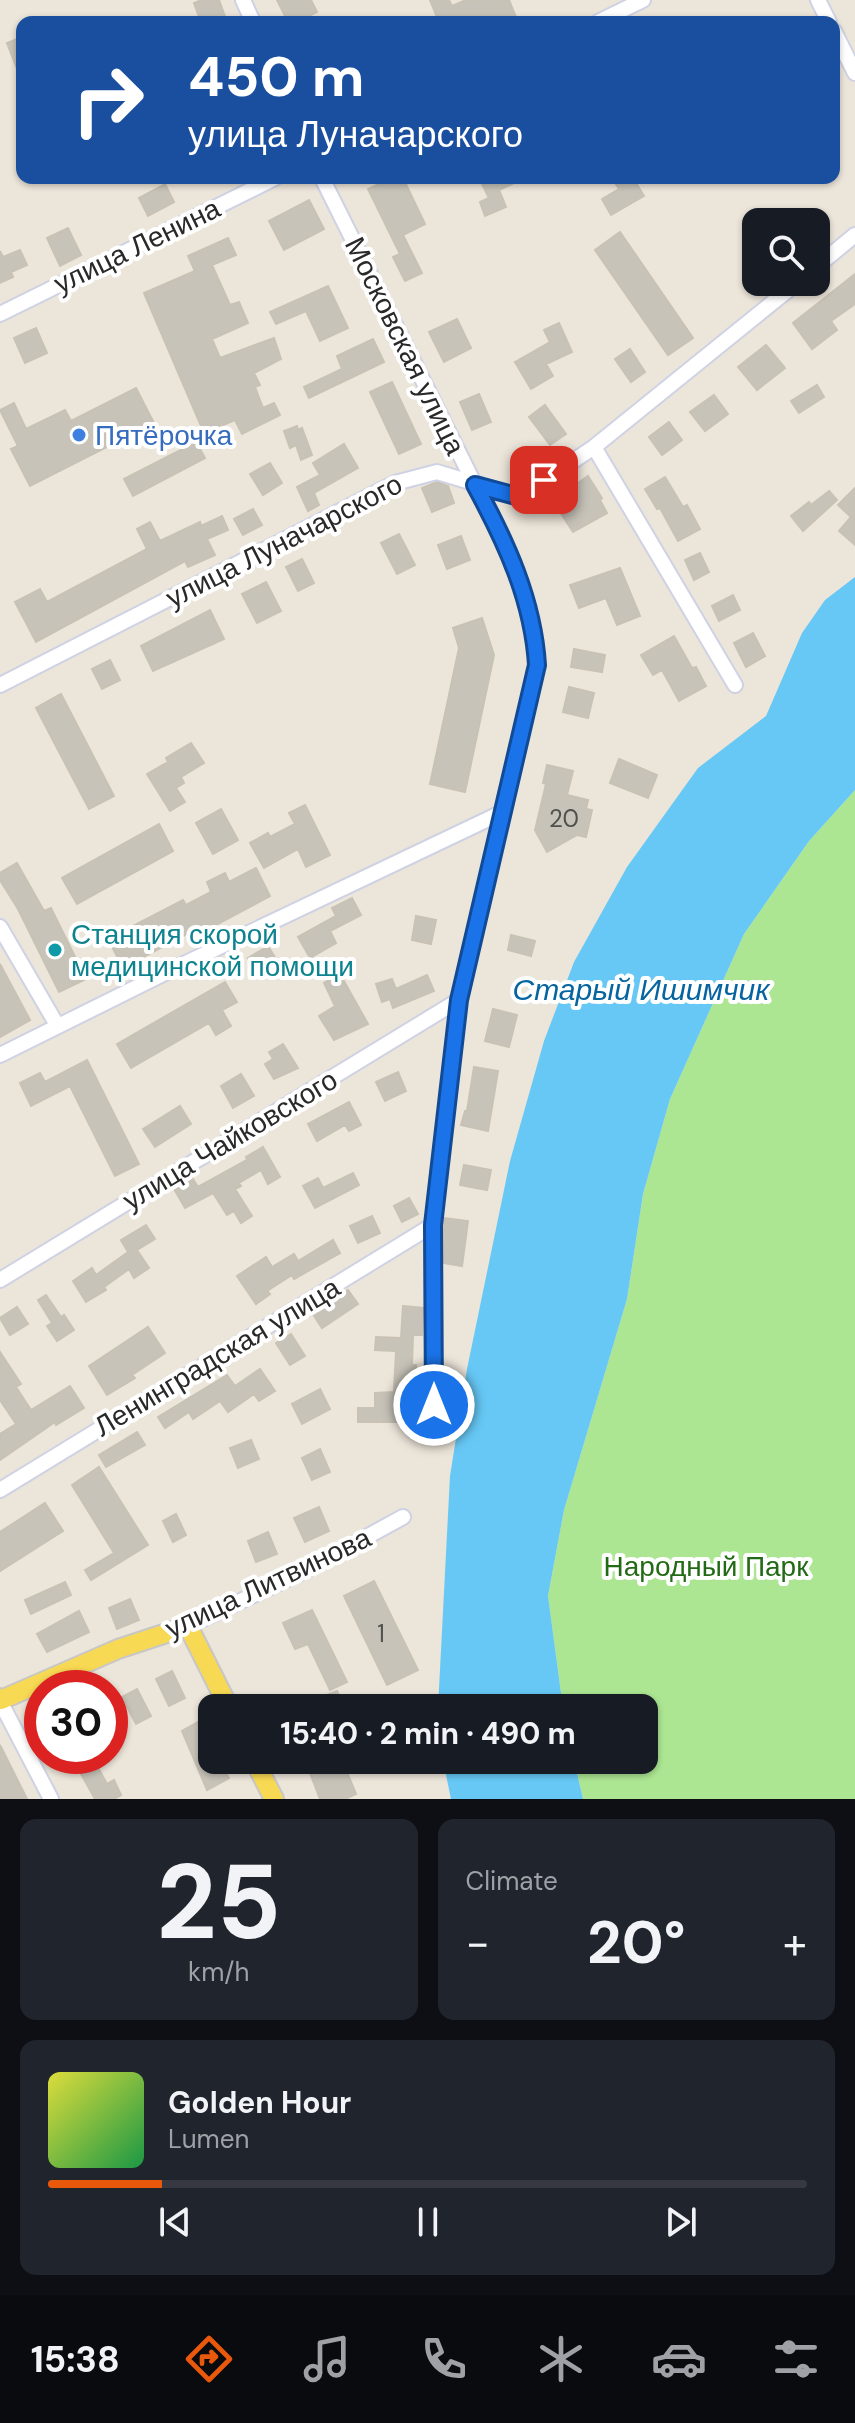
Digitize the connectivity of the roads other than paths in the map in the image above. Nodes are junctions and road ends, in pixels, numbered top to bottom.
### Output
1 (643, 0) edge
2 (610, 16) edge
3 (840, 43) edge
4 (855, 73) edge
5 (263, 184) edge
6 (325, 184) edge
7 (855, 235) edge
8 (830, 256) edge
9 (781, 296) edge
10 (0, 314) edge
11 (594, 447) junction
12 (475, 485) junction
13 (0, 685) edge
14 (735, 685) dead end
15 (503, 812) junction
16 (0, 927) edge
17 (459, 1000) junction
18 (57, 1025) junction
19 (0, 1055) edge
20 (433, 1225) junction
21 (0, 1280) edge
22 (434, 1405) dead end
23 (0, 1490) edge
24 (403, 1517) dead end
25 (188, 1626) junction
26 (222, 1694) edge
27 (0, 1700) edge
28 (261, 1774) edge
29 (51, 1799) edge
30 (274, 1799) edge

1 - 2 street
3 - 4 street
5 - 10 street, улица Ленина
6 - 12 street, Московская улица
7 - 8 street
9 - 11 street, улица Луначарского
11 - 12 street, улица Луначарского
11 - 14 street
12 - 13 street, улица Луначарского
12 - 15 street, Московская улица
15 - 17 street, Московская улица
15 - 18 street
16 - 18 street
17 - 20 street, Московская улица
17 - 21 street, улица Чайковского
18 - 19 street
20 - 22 street, Московская улица
20 - 23 street, Ленинградская улица
24 - 25 street, улица Литвинова
25 - 26 main road
25 - 27 main road, улица Литвинова
27 - 29 street
28 - 30 main road

